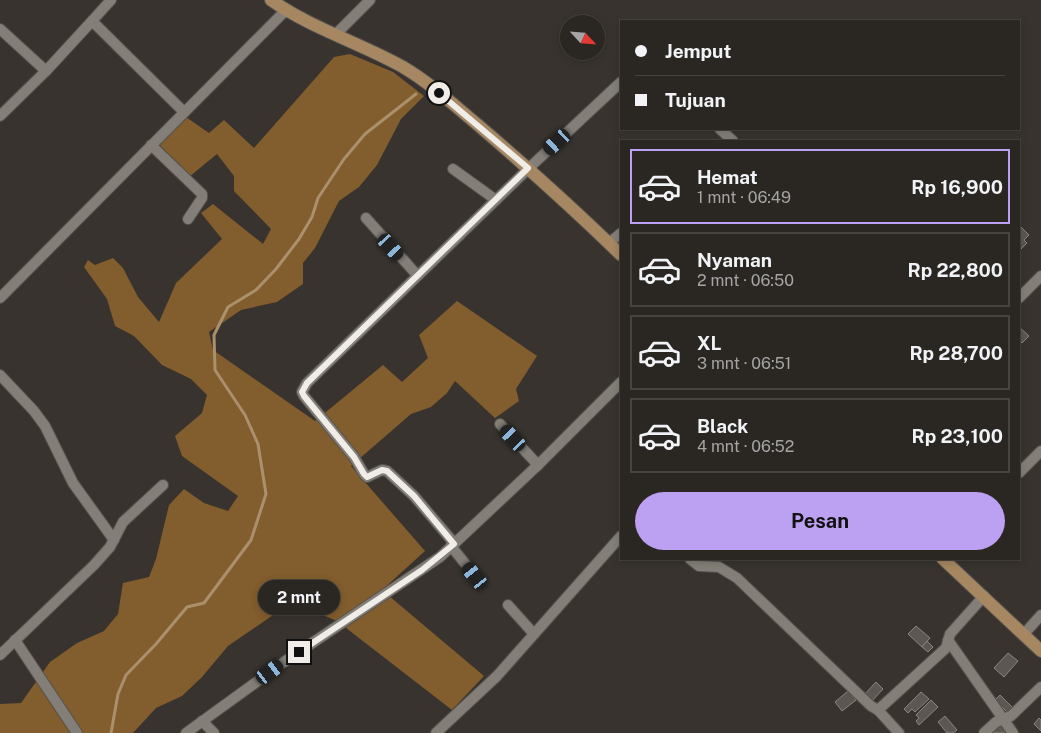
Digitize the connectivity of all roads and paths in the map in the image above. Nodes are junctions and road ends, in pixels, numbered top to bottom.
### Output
1 (111, 0) edge
2 (370, 0) edge
3 (281, 4) edge
4 (92, 21) junction
5 (0, 29) edge
6 (335, 35) junction
7 (46, 72) junction
8 (620, 83) edge
9 (184, 112) junction
10 (0, 116) edge
11 (721, 130) edge
12 (732, 140) edge
13 (151, 145) junction
14 (528, 168) junction
15 (453, 169) dead end
16 (496, 200) junction
17 (366, 218) dead end
18 (188, 219) dead end
19 (620, 234) edge
20 (608, 243) junction
21 (620, 254) edge
22 (417, 275) junction
23 (1041, 276) edge
24 (1020, 297) edge
25 (0, 298) edge
26 (0, 375) edge
27 (620, 383) edge
28 (500, 424) dead end
29 (1041, 451) edge
30 (538, 465) junction
31 (1020, 472) edge
32 (163, 484) dead end
33 (620, 537) edge
34 (114, 540) junction
35 (453, 545) junction
36 (691, 560) edge
37 (944, 560) edge
38 (475, 576) dead end
39 (984, 596) junction
40 (508, 605) dead end
41 (1041, 615) edge
42 (534, 634) junction
43 (1024, 634) junction
44 (15, 640) junction
45 (948, 640) junction
46 (1041, 651) edge
47 (0, 654) edge
48 (1041, 687) edge
49 (878, 710) junction
50 (1002, 720) junction
51 (202, 722) junction
52 (77, 733) edge
53 (186, 733) edge
54 (214, 733) edge
55 (436, 733) edge
56 (900, 733) edge
57 (984, 733) edge
58 (1013, 733) edge

1 - 4 street
2 - 6 street
3 - 6 main road
3 - 9 street
4 - 7 street
4 - 9 street
5 - 7 street
6 - 14 main road
7 - 10 street
8 - 14 street
9 - 13 street
11 - 12 street
13 - 18 street
13 - 25 street
14 - 16 street
14 - 20 main road
15 - 16 street
16 - 22 street
17 - 22 street
19 - 20 street
20 - 21 main road
22 - 35 street
23 - 24 street
26 - 34 street
27 - 30 street
28 - 30 street
29 - 31 street
30 - 35 street
32 - 34 street
33 - 42 street
34 - 44 street
35 - 38 street
35 - 51 street
36 - 49 street
37 - 39 main road
39 - 43 main road
39 - 45 street
40 - 42 street
41 - 43 street
42 - 55 street
43 - 46 main road
44 - 47 street
44 - 52 street
45 - 49 street
45 - 50 street
48 - 50 street
49 - 56 street
50 - 57 street
50 - 58 street
51 - 53 street
51 - 54 street

